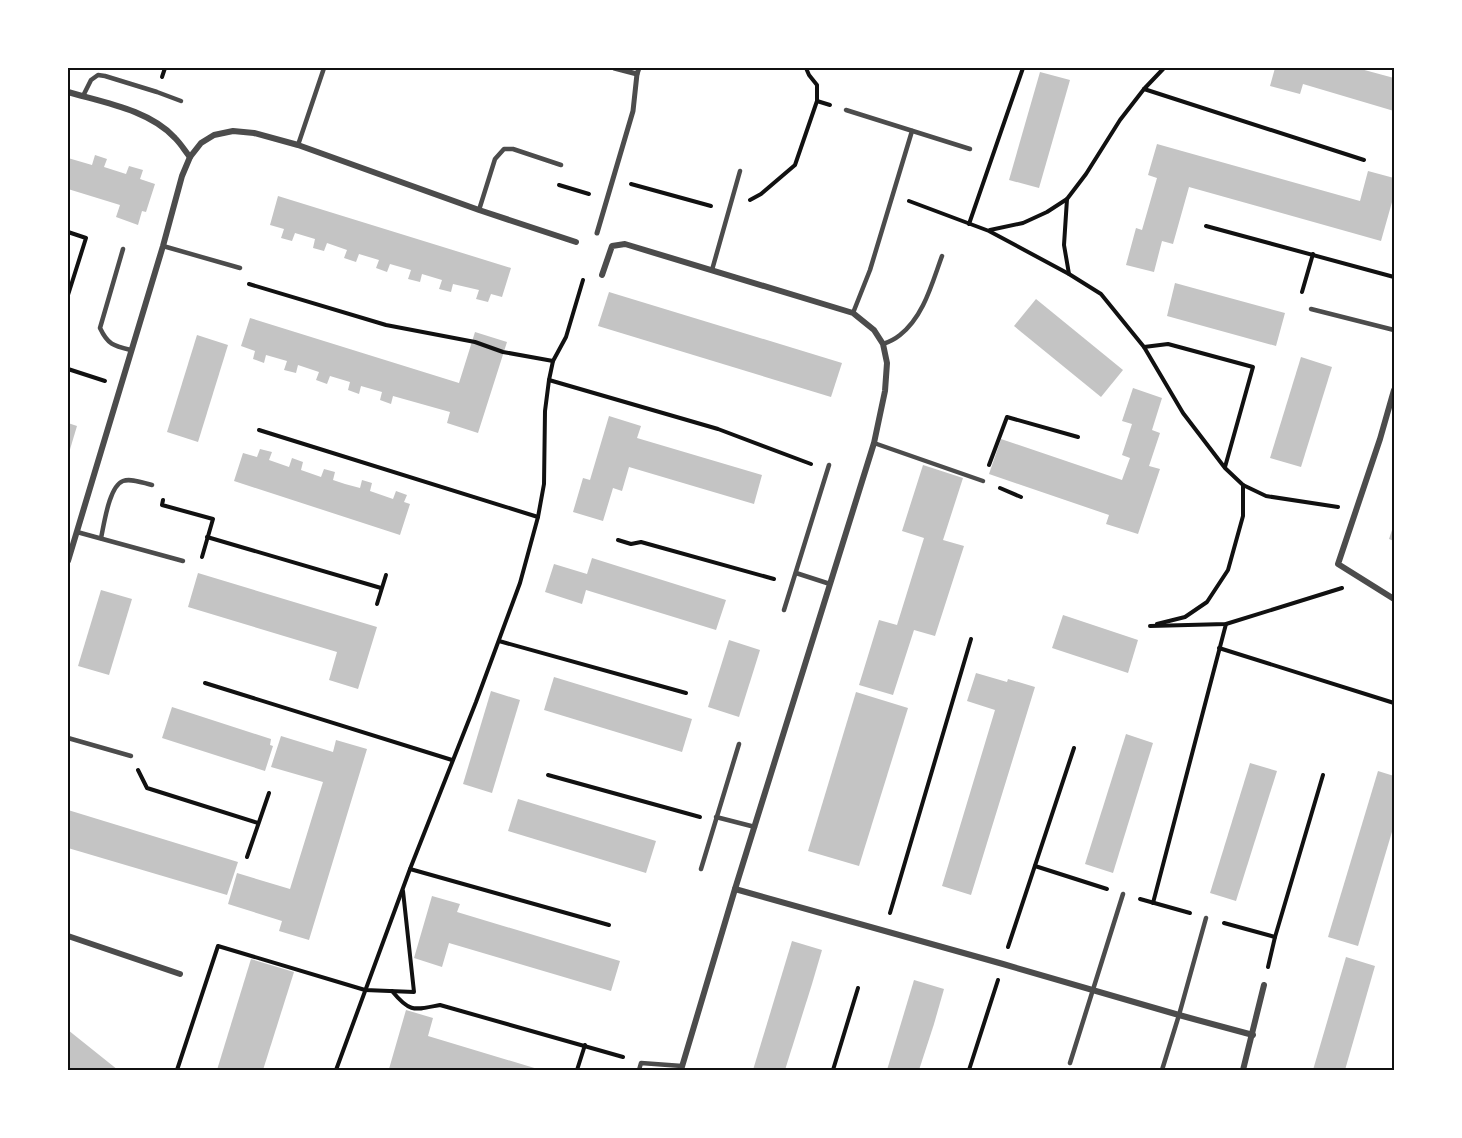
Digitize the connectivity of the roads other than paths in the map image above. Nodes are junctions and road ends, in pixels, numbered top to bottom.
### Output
1 (324, 68) edge
2 (614, 68) edge
3 (639, 68) edge
4 (637, 74) junction
5 (68, 92) edge
6 (83, 96) junction
7 (182, 101) dead end
8 (846, 110) dead end
9 (912, 131) junction
10 (298, 146) junction
11 (970, 149) dead end
12 (189, 157) junction
13 (561, 165) road end
14 (740, 171) dead end
15 (479, 210) junction
16 (597, 234) dead end
17 (576, 242) dead end
18 (163, 246) junction
19 (123, 249) dead end
20 (942, 256) dead end
21 (240, 268) road end
22 (712, 270) junction
23 (602, 275) dead end
24 (1311, 309) road end
25 (853, 313) junction
26 (1395, 330) edge
27 (884, 344) junction
28 (130, 351) junction
29 (1395, 390) edge
30 (874, 443) junction
31 (829, 465) dead end
32 (983, 481) road end
33 (152, 485) road end
34 (77, 532) junction
35 (101, 538) junction
36 (68, 561) edge
37 (183, 561) road end
38 (796, 573) junction
39 (830, 584) junction
40 (1395, 599) edge
41 (784, 610) dead end
42 (68, 738) edge
43 (739, 744) dead end
44 (131, 756) road end
45 (716, 819) junction
46 (755, 827) junction
47 (700, 868) dead end
48 (735, 889) junction
49 (1123, 894) road end
50 (1206, 918) dead end
51 (68, 936) edge
52 (180, 974) dead end
53 (1264, 986) road end
54 (1094, 990) junction
55 (1179, 1015) junction
56 (1253, 1035) junction
57 (1070, 1063) dead end
58 (682, 1068) edge
59 (639, 1071) edge
60 (1162, 1071) edge
61 (1244, 1071) edge

1 - 10 lane
2 - 4 street
3 - 4 street
4 - 16 street
5 - 6 street
6 - 7 lane
6 - 12 street
8 - 9 lane
9 - 11 lane
9 - 25 lane
10 - 12 street
10 - 15 street
12 - 18 street
13 - 15 lane
14 - 22 lane
15 - 17 street
18 - 21 lane
18 - 28 street
19 - 28 lane
20 - 27 lane
22 - 23 street
22 - 25 street
24 - 26 lane
25 - 27 street
27 - 30 street
28 - 34 street
29 - 40 street
30 - 32 lane
30 - 39 street
31 - 38 lane
33 - 35 lane
34 - 35 lane
34 - 36 street
35 - 37 lane
38 - 39 lane
38 - 41 lane
39 - 46 street
42 - 44 lane
43 - 45 lane
45 - 46 lane
45 - 47 lane
46 - 48 street
48 - 54 street
48 - 58 street
49 - 54 lane
50 - 55 lane
51 - 52 street
53 - 56 street
54 - 55 street
54 - 57 lane
55 - 56 street
55 - 60 lane
56 - 61 street
58 - 59 lane

